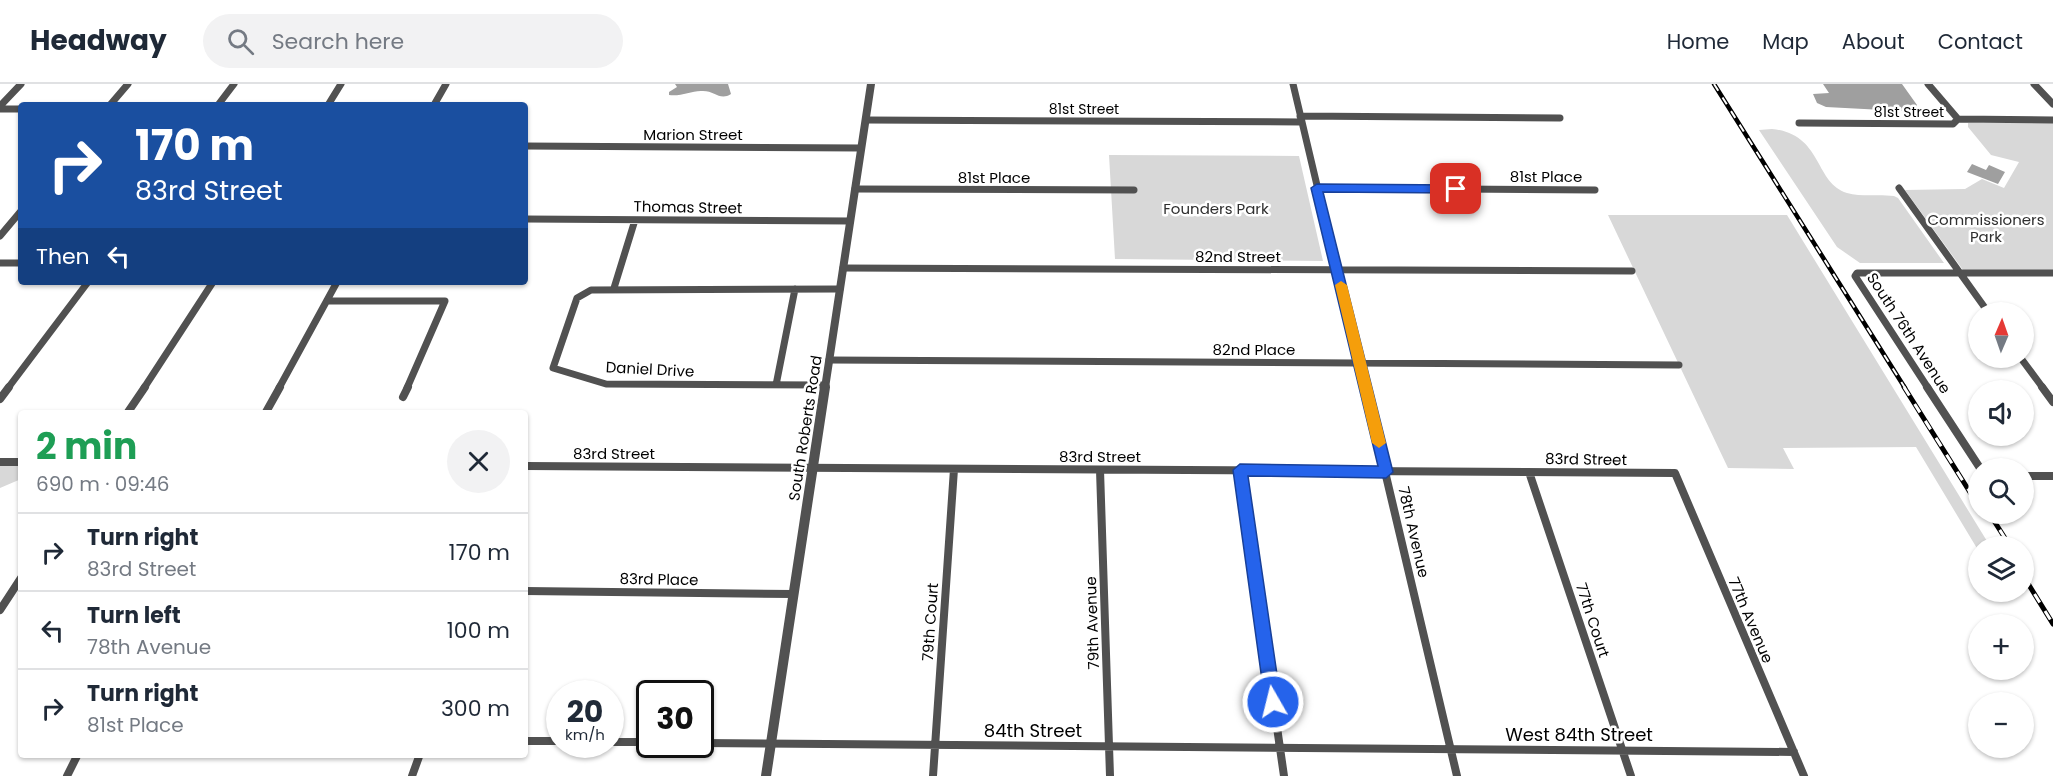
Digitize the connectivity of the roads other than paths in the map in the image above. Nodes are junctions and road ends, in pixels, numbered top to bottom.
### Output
1 (21, 84) edge
2 (128, 84) edge
3 (234, 84) edge
4 (341, 84) edge
5 (446, 84) edge
6 (871, 84) edge
7 (1293, 84) edge
8 (1928, 84) edge
9 (2034, 84) edge
10 (113, 102) edge
11 (220, 102) edge
12 (330, 102) edge
13 (436, 102) edge
14 (2053, 104) edge
15 (0, 107) edge
16 (18, 109) edge
17 (1560, 118) dead end
18 (1301, 119) junction
19 (1958, 119) junction
20 (866, 120) junction
21 (2053, 120) edge
22 (1798, 123) dead end
23 (528, 146) edge
24 (861, 148) junction
25 (1317, 188) junction
26 (1899, 188) dead end
27 (855, 189) junction
28 (1134, 190) dead end
29 (1595, 190) dead end
30 (18, 215) edge
31 (528, 219) edge
32 (635, 220) junction
33 (850, 221) junction
34 (0, 236) edge
35 (0, 262) edge
36 (18, 263) edge
37 (843, 268) junction
38 (1338, 270) junction
39 (1632, 271) dead end
40 (1960, 273) junction
41 (2053, 273) edge
42 (86, 285) edge
43 (211, 285) edge
44 (335, 285) edge
45 (614, 288) junction
46 (795, 289) junction
47 (840, 289) junction
48 (327, 301) junction
49 (1981, 302) edge
50 (829, 360) junction
51 (1359, 363) junction
52 (1679, 365) dead end
53 (2028, 368) edge
54 (776, 385) junction
55 (825, 385) junction
56 (402, 397) dead end
57 (0, 399) edge
58 (2053, 402) edge
59 (129, 410) edge
60 (267, 410) edge
61 (1973, 458) edge
62 (0, 462) edge
63 (18, 462) edge
64 (528, 466) edge
65 (813, 468) junction
66 (954, 469) junction
67 (1100, 470) junction
68 (1240, 470) junction
69 (1386, 472) junction
70 (1529, 472) junction
71 (1675, 473) joint
72 (2034, 476) edge
73 (2053, 476) edge
74 (18, 583) edge
75 (528, 591) edge
76 (793, 594) junction
77 (0, 610) edge
78 (528, 741) edge
79 (546, 741) edge
80 (714, 743) edge
81 (770, 744) junction
82 (935, 746) junction
83 (1109, 747) junction
84 (1280, 748) junction
85 (1365, 748) joint
86 (1450, 749) junction
87 (1622, 750) junction
88 (1794, 752) junction
89 (76, 758) edge
90 (419, 758) edge
91 (67, 776) edge
92 (412, 776) edge
93 (765, 776) edge
94 (933, 776) edge
95 (1110, 776) edge
96 (1284, 776) edge
97 (1457, 776) edge
98 (1631, 776) edge
99 (1804, 776) edge

1 - 15 street
2 - 10 street
3 - 11 street
4 - 12 street
5 - 13 street
6 - 20 street, South Roberts Road
7 - 18 street, 78th Avenue
8 - 19 street
9 - 14 street
15 - 16 street
17 - 18 street, 81st Street
18 - 20 street, 81st Street
18 - 25 street, 78th Avenue
19 - 21 street, 81st Street
19 - 22 street, 81st Street
20 - 24 street, South Roberts Road
23 - 24 street, Marion Street
24 - 27 street, South Roberts Road
25 - 29 street, 81st Place
25 - 38 street, 78th Avenue
26 - 40 street
27 - 28 street, 81st Place
27 - 33 street, South Roberts Road
30 - 34 street
31 - 32 street, Thomas Street
32 - 33 street, Thomas Street
32 - 45 street
33 - 37 street, South Roberts Road
35 - 36 street
37 - 38 street, 82nd Street
37 - 47 street, South Roberts Road
38 - 39 street, 82nd Street
38 - 51 street, 78th Avenue
40 - 41 street
40 - 49 street
40 - 61 street, South 76th Avenue
42 - 57 street
43 - 59 street
44 - 48 street
45 - 46 street
45 - 54 street, Daniel Drive
46 - 47 street
46 - 54 street
47 - 50 street, South Roberts Road
48 - 56 street
48 - 60 street
50 - 51 street, 82nd Place
50 - 55 street, South Roberts Road
51 - 52 street, 82nd Place
51 - 69 street, 78th Avenue
53 - 58 street
54 - 55 street, Daniel Drive
55 - 65 street, South Roberts Road
62 - 63 street
64 - 65 street, 83rd Street
65 - 66 street, 83rd Street
65 - 76 street, South Roberts Road
66 - 67 street, 83rd Street
66 - 82 street, 79th Court
67 - 68 street, 83rd Street
67 - 83 street, 79th Avenue
68 - 69 street, 83rd Street
68 - 84 street
69 - 70 street, 83rd Street
69 - 86 street, 78th Avenue
70 - 71 street, 83rd Street
70 - 87 street, 77th Court
71 - 88 street, 77th Avenue
72 - 73 street
74 - 77 street
75 - 76 street, 83rd Place
76 - 81 street, South Roberts Road
78 - 79 street
80 - 81 street, 84th Street
81 - 82 street, 84th Street
81 - 93 street, South Roberts Road
82 - 83 street, 84th Street
82 - 94 street, 79th Court
83 - 84 street, 84th Street
83 - 95 street, 79th Avenue
84 - 85 street, 84th Street
84 - 96 street
85 - 86 street, West 84th Street
86 - 87 street, West 84th Street
86 - 97 street, 78th Avenue
87 - 88 street, West 84th Street
87 - 98 street, 77th Court
88 - 99 street, 77th Avenue
89 - 91 street
90 - 92 street

